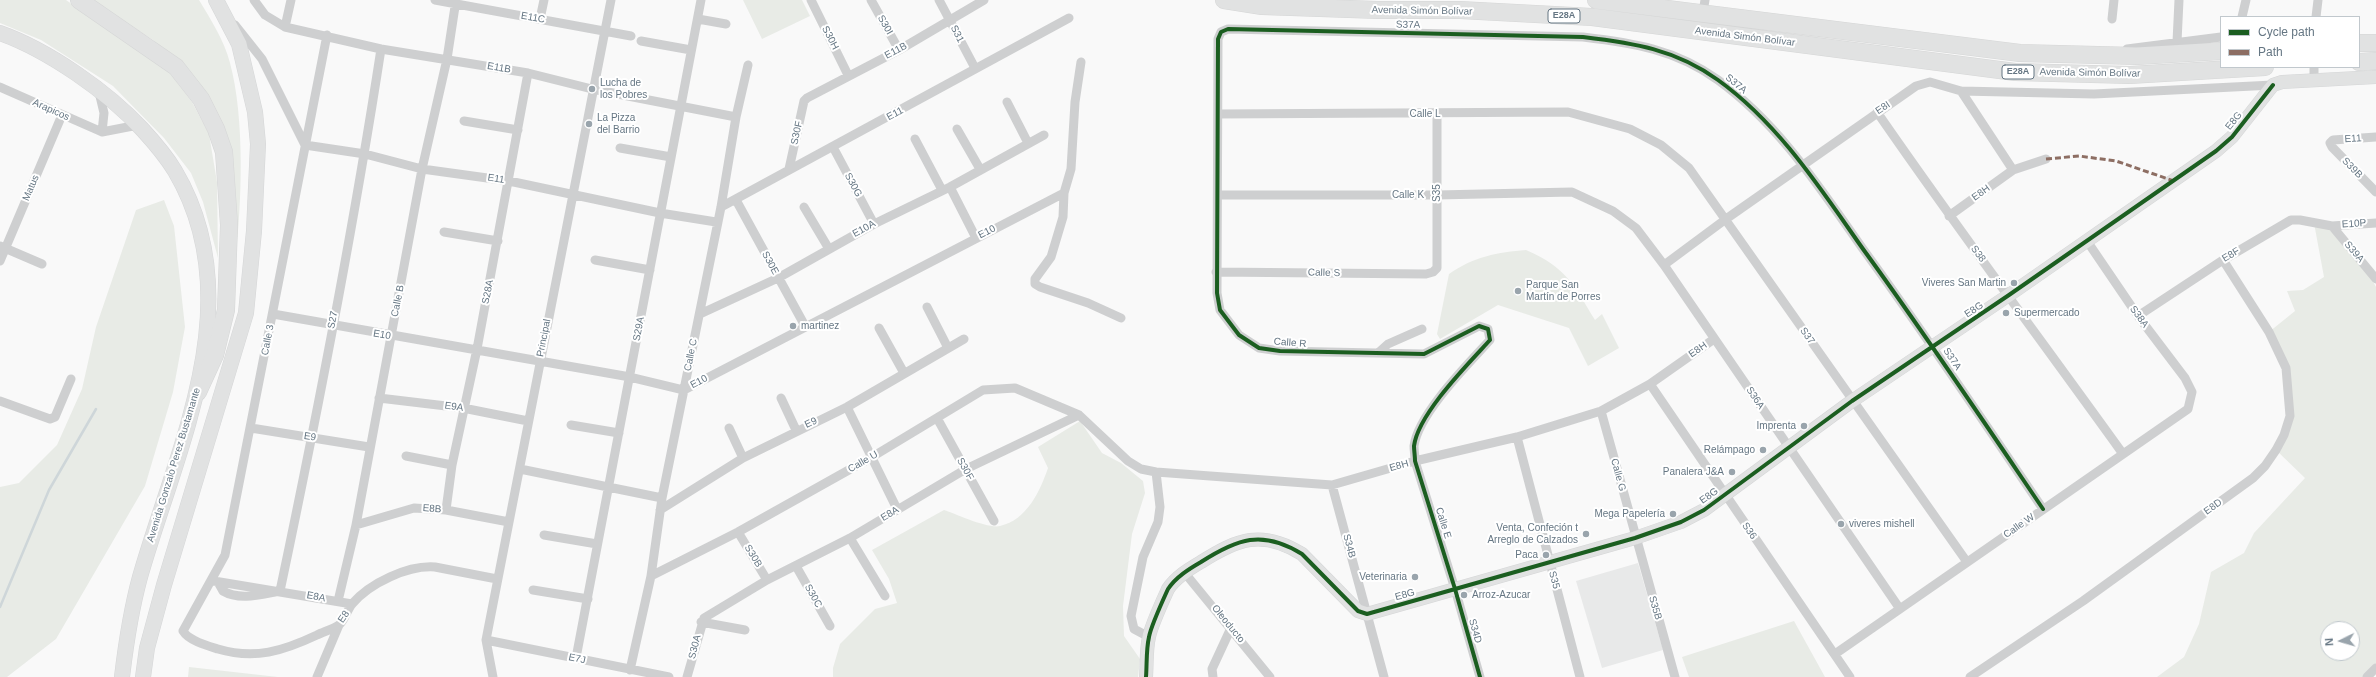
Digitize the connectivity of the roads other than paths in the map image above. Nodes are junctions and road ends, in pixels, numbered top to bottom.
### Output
1 (79, 0) edge
2 (254, 0) edge
3 (291, 0) edge
4 (436, 0) edge
5 (544, 0) edge
6 (610, 0) edge
7 (701, 0) edge
8 (811, 0) edge
9 (871, 0) edge
10 (939, 0) edge
11 (984, 0) edge
12 (1224, 0) edge
13 (1596, 0) edge
14 (2114, 0) edge
15 (2179, 0) edge
16 (2246, 0) edge
17 (2318, 0) edge
18 (455, 2) edge
19 (219, 5) edge
20 (1704, 6) edge
21 (2242, 16) edge
22 (2316, 16) edge
23 (1069, 18) dead end
24 (540, 19) junction
25 (698, 19) junction
26 (2112, 19) dead end
27 (950, 20) junction
28 (726, 24) dead end
29 (286, 27) junction
30 (604, 31) junction
31 (1221, 32) joint
32 (0, 33) edge
33 (327, 35) junction
34 (630, 36) dead end
35 (2220, 37) edge
36 (641, 41) dead end
37 (2177, 42) junction
38 (2376, 43) edge
39 (1936, 44) junction
40 (2360, 44) edge
41 (381, 49) junction
42 (691, 50) junction
43 (899, 50) junction
44 (2220, 51) edge
45 (2105, 55) junction
46 (1901, 56) junction
47 (447, 59) junction
48 (2376, 61) edge
49 (1081, 62) dead end
50 (2360, 62) edge
51 (748, 65) dead end
52 (975, 68) junction
53 (2248, 68) edge
54 (528, 73) junction
55 (2314, 74) edge
56 (848, 75) junction
57 (2133, 75) junction
58 (2376, 77) edge
59 (2273, 86) junction
60 (0, 87) edge
61 (97, 88) junction
62 (592, 88) junction
63 (1961, 91) junction
64 (2127, 92) junction
65 (807, 98) joint
66 (1007, 102) dead end
67 (681, 105) junction
68 (1877, 112) junction
69 (1218, 114) junction
70 (1437, 114) junction
71 (62, 115) junction
72 (736, 117) junction
73 (292, 118) junction
74 (464, 121) dead end
75 (138, 124) junction
76 (310, 124) junction
77 (957, 128) dead end
78 (1630, 129) joint
79 (518, 130) junction
80 (102, 132) junction
81 (1044, 135) dead end
82 (2376, 137) edge
83 (915, 139) dead end
84 (1028, 143) junction
85 (2330, 143) joint
86 (305, 145) junction
87 (833, 147) junction
88 (620, 148) dead end
89 (365, 154) junction
90 (672, 157) junction
91 (2046, 159) dead end
92 (1803, 165) junction
93 (422, 169) junction
94 (790, 169) junction
95 (980, 169) junction
96 (2013, 170) junction
97 (509, 181) junction
98 (946, 188) junction
99 (2376, 192) edge
100 (1064, 193) junction
101 (572, 194) junction
102 (1218, 195) junction
103 (1437, 195) junction
104 (736, 200) junction
105 (1596, 202) joint
106 (721, 207) junction
107 (804, 207) dead end
108 (660, 213) junction
109 (1949, 216) junction
110 (1726, 219) junction
111 (716, 222) junction
112 (2376, 222) edge
113 (874, 224) junction
114 (2332, 226) junction
115 (444, 232) dead end
116 (976, 238) junction
117 (498, 241) junction
118 (2087, 241) junction
119 (3, 247) edge
120 (829, 249) junction
121 (595, 260) dead end
122 (2223, 260) junction
123 (0, 261) edge
124 (42, 264) dead end
125 (1664, 265) junction
126 (650, 270) junction
127 (1216, 272) junction
128 (1433, 272) joint
129 (2375, 276) edge
130 (778, 278) junction
131 (2010, 295) junction
132 (927, 307) dead end
133 (273, 314) junction
134 (700, 314) junction
135 (2138, 316) junction
136 (1121, 318) dead end
137 (332, 325) junction
138 (805, 326) junction
139 (879, 328) dead end
140 (1422, 329) dead end
141 (391, 336) junction
142 (964, 339) dead end
143 (1714, 339) junction
144 (1934, 347) junction
145 (948, 348) junction
146 (477, 349) junction
147 (1378, 353) junction
148 (540, 361) junction
149 (904, 373) junction
150 (630, 377) junction
151 (71, 379) dead end
152 (1650, 384) junction
153 (684, 390) junction
154 (198, 392) junction
155 (2192, 392) joint
156 (379, 398) junction
157 (780, 398) dead end
158 (0, 401) edge
159 (1852, 401) junction
160 (847, 407) junction
161 (463, 408) junction
162 (1601, 411) junction
163 (1079, 415) junction
164 (937, 418) junction
165 (528, 422) junction
166 (571, 425) dead end
167 (251, 428) junction
168 (729, 428) dead end
169 (796, 430) junction
170 (619, 433) junction
171 (1517, 436) junction
172 (312, 437) junction
173 (1787, 446) junction
174 (369, 447) junction
175 (2123, 454) junction
176 (406, 456) dead end
177 (872, 457) junction
178 (743, 458) junction
179 (1415, 461) junction
180 (452, 465) junction
181 (520, 469) junction
182 (966, 470) junction
183 (1156, 472) junction
184 (1332, 485) junction
185 (610, 487) junction
186 (1724, 495) junction
187 (662, 498) junction
188 (897, 509) junction
189 (2043, 509) junction
190 (446, 510) junction
191 (660, 510) junction
192 (994, 521) dead end
193 (509, 522) junction
194 (356, 525) junction
195 (738, 532) junction
196 (544, 535) dead end
197 (850, 538) junction
198 (1635, 538) junction
199 (598, 544) junction
200 (1549, 562) junction
201 (1967, 562) junction
202 (796, 566) junction
203 (1184, 572) junction
204 (651, 576) junction
205 (140, 578) junction
206 (497, 579) junction
207 (767, 580) junction
208 (215, 581) junction
209 (164, 585) junction
210 (1455, 589) junction
211 (280, 590) junction
212 (533, 590) dead end
213 (884, 596) dead end
214 (588, 599) junction
215 (338, 601) junction
216 (352, 604) junction
217 (1900, 609) junction
218 (1367, 614) junction
219 (703, 620) junction
220 (339, 625) junction
221 (830, 626) dead end
222 (1231, 628) junction
223 (745, 630) dead end
224 (186, 635) joint
225 (1149, 637) junction
226 (486, 640) junction
227 (1835, 654) junction
228 (576, 658) junction
229 (2376, 668) edge
230 (630, 670) junction
231 (122, 677) edge
232 (143, 677) edge
233 (317, 677) edge
234 (493, 677) edge
235 (669, 677) edge
236 (687, 677) edge
237 (1146, 677) edge
238 (1212, 677) edge
239 (1270, 677) edge
240 (1384, 677) edge
241 (1480, 677) edge
242 (1580, 677) edge
243 (1675, 677) edge
244 (1850, 677) edge
245 (1970, 677) edge
246 (2366, 677) edge

1 - 154 highway
2 - 29 street, E11B
3 - 29 street
4 - 18 street, E11C
5 - 24 street
6 - 30 street, Principal
7 - 25 street, S29A
8 - 56 street, S30H
9 - 43 street, S30I
10 - 27 street, S31
11 - 27 street, E11B
12 - 46 highway, Avenida Simón Bolívar / E28A
13 - 20 highway, Avenida Simón Bolívar / E28A
14 - 26 street
15 - 37 street
16 - 21 street
17 - 22 street
18 - 24 street, E11C
18 - 47 street, Calle B
19 - 73 street
19 - 209 main road
20 - 39 highway, Avenida Simón Bolívar / E28A
23 - 52 street, E11
24 - 30 street, E11C
25 - 28 street
25 - 42 street, S29A
27 - 43 street, E11B
27 - 52 street, S31
29 - 33 street, E11B
30 - 34 street, E11C
30 - 62 street, Principal
31 - 69 street, Calle R
31 - 92 street, S37A
32 - 61 main road, Avenida Gonzalo Perez Bustamante
33 - 41 street, E11B
33 - 76 street, Calle 3
35 - 37 street
36 - 42 street
37 - 45 street
38 - 40 highway
39 - 45 highway, Avenida Simón Bolívar / E28A
39 - 46 highway
41 - 47 street, E11B
41 - 89 street, S27
42 - 67 street, S29A
43 - 56 street, E11B
44 - 45 highway, Avenida Simón Bolívar / E28A
46 - 57 highway, Avenida Simón Bolívar / E28A
47 - 54 street, E11B
47 - 93 street, Calle B
48 - 50 highway
49 - 100 street
51 - 72 street, Calle C
52 - 87 street, E11
53 - 57 highway, Avenida Simón Bolívar / E28A
54 - 62 street, E11B
54 - 79 street, S28A
55 - 58 street
55 - 59 street
56 - 65 street, E11B
57 - 64 street
59 - 64 street
59 - 118 street, E8G
60 - 71 street, Arapicos
61 - 75 main road, Avenida Gonzalo Perez Bustamante
61 - 80 street
62 - 67 street, E11B
62 - 101 street, Principal
63 - 64 street, E8I
63 - 68 street, E8I
63 - 96 street
65 - 94 street, S30F
66 - 84 street
67 - 72 street, E11B
67 - 90 street, S29A
68 - 92 street, E8I
68 - 109 street, S38
69 - 70 street, Calle L
69 - 102 street, Calle R
70 - 78 street, Calle L
70 - 103 street, S35
71 - 80 street, Arapicos
71 - 119 street, Matus
72 - 106 street, Calle C
73 - 76 street
73 - 86 street
74 - 79 street
75 - 80 street
75 - 154 main road, Avenida Gonzalo Perez Bustamante
76 - 86 street, Calle 3
77 - 95 street
78 - 110 street, S37
79 - 97 street, S28A
81 - 84 street, E10A
82 - 85 street, E11
83 - 98 street
84 - 95 street, E10A
85 - 99 street, S39B
86 - 89 street, E11
86 - 133 street, Calle 3
87 - 94 street, E11
87 - 113 street, S30G
88 - 90 street
89 - 93 street, E11
89 - 137 street, S27
90 - 108 street, S29A
91 - 96 street, E8H
92 - 110 street, E8I
92 - 144 street, S37A
93 - 97 street, E11
93 - 141 street, Calle B
94 - 104 street, E11
95 - 98 street, E10A
96 - 109 street, E8H
97 - 101 street, E11
97 - 117 street, S28A
98 - 113 street, E10A
98 - 116 street
100 - 116 street, E10
100 - 136 street
101 - 108 street, E11
101 - 148 street, Principal
102 - 103 street, Calle K
102 - 127 street, Calle R
103 - 105 street, Calle K
103 - 128 street, S35
104 - 106 street, E11
104 - 130 street, S30E
105 - 125 street, S36A
106 - 111 street, Calle C
107 - 120 street
108 - 111 street, E11
108 - 126 street, S29A
109 - 131 street, S38
110 - 125 street, E8I
110 - 159 street, S37
111 - 134 street, Calle C
112 - 114 street, E10P
113 - 120 street, E10A
114 - 122 street, E8F
114 - 129 street, S39A
115 - 117 street
116 - 138 street, E10
117 - 146 street, S28A
118 - 131 street, E8G
118 - 135 street, S38A
119 - 123 street, Matus
119 - 124 street
120 - 130 street, E10A
121 - 126 street
122 - 135 street, E8F
122 - 245 street, E8D
125 - 143 street, S36A
126 - 150 street, S29A
127 - 128 street, Calle S
127 - 147 street, Calle R
130 - 134 street, E10A
130 - 138 street, S30E
131 - 144 street, E8G
131 - 175 street, S38
132 - 145 street
133 - 137 street, E10
133 - 167 street, Calle 3
134 - 153 street, Calle C
135 - 155 street, S38A
137 - 141 street, E10
137 - 172 street, S27
138 - 153 street, E10
139 - 149 street
140 - 147 street
141 - 146 street, E10
141 - 156 street, Calle B
142 - 145 street, E9
143 - 152 street, E8H
143 - 173 street, S36A
144 - 159 street, E8G
144 - 189 street, S37A
145 - 149 street, E9
146 - 148 street, E10
146 - 161 street, S28A
147 - 179 street, Calle R
148 - 150 street, E10
148 - 165 street, Principal
149 - 160 street, E9
150 - 153 street, E10
150 - 170 street, S29A
151 - 158 street
152 - 162 street, E8H
152 - 186 street, S36
153 - 187 street, Calle C
154 - 205 main road, Avenida Gonzalo Perez Bustamante
155 - 175 street, Calle W
156 - 161 street, E9A
156 - 174 street, Calle B
157 - 169 street
159 - 173 street, E8G
159 - 201 street, S37
160 - 169 street, E9
160 - 177 street
161 - 165 street, E9A
161 - 180 street, S28A
162 - 171 street, E8H
162 - 198 street, Calle G
163 - 164 street, Calle U
163 - 182 street, E8A
163 - 183 street, E8H
164 - 177 street, Calle U
164 - 182 street, S30F
165 - 181 street, Principal
166 - 170 street
167 - 172 street, E9
167 - 208 street, Calle 3
168 - 178 street
169 - 178 street, E9
170 - 185 street, S29A
171 - 179 street, E8H
171 - 200 street, S35
172 - 174 street, E9
172 - 211 street, S27
173 - 186 street, E8G
173 - 217 street, S36A
174 - 194 street, Calle B
175 - 189 street, Calle W
176 - 180 street
177 - 188 street
177 - 195 street, Calle U
178 - 191 street, E9
179 - 184 street, E8H
179 - 210 street, Calle E
180 - 190 street, S28A
181 - 185 street
181 - 193 street, Principal
182 - 188 street, E8A
182 - 192 street, S30F
183 - 184 street, E8H
183 - 225 street
184 - 218 street, S34B
185 - 187 street
185 - 199 street, S29A
186 - 198 street, E8G
186 - 227 street, S36
187 - 191 street, Calle C
188 - 197 street, E8A
189 - 201 street, Calle W
190 - 193 street, E8B
190 - 194 street, E8B
191 - 204 street, Calle C
193 - 206 street, Principal
194 - 215 street, Calle B
195 - 204 street, Calle U
195 - 207 street, S30B
196 - 199 street
197 - 202 street, E8A
197 - 213 street
198 - 200 street, E8G
198 - 243 street, S35B
199 - 214 street, S29A
200 - 210 street, E8G
200 - 242 street, S35
201 - 217 street, Calle W
202 - 207 street, E8A
202 - 221 street, S30C
203 - 218 street
203 - 222 street, Oleoducto
203 - 225 street
204 - 230 street, Calle C
205 - 209 main road
205 - 231 main road, Avenida Gonzalo Perez Bustamante
206 - 216 street, E8
206 - 226 street, Principal
207 - 219 street, E8A
208 - 211 street, E8A
208 - 224 street, Calle 3
209 - 232 main road
210 - 218 street, E8G
210 - 241 street, S34D
211 - 215 street, E8A
212 - 214 street
214 - 228 street, S29A
215 - 216 street, E8A
216 - 220 street, E8
217 - 227 street, Calle W
218 - 240 street, S34B
219 - 223 street
219 - 236 street, S30A
220 - 224 street, E8
220 - 233 street
222 - 238 street
222 - 239 street, Oleoducto
225 - 237 street
226 - 228 street, E7J
226 - 234 street, Principal
227 - 244 street, S36
228 - 230 street, E7J
229 - 246 street
230 - 235 street, E7J

